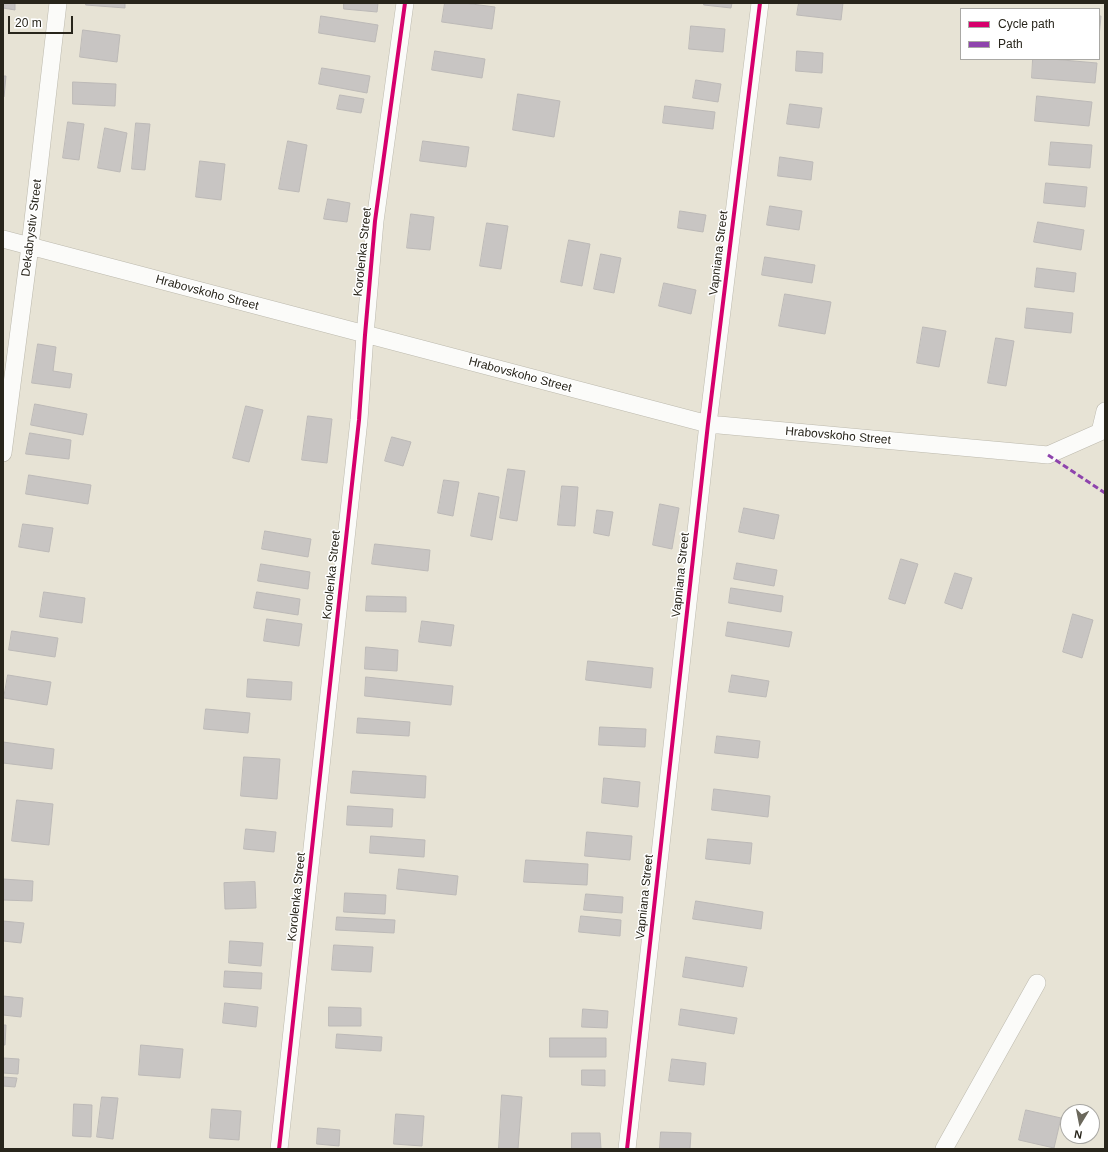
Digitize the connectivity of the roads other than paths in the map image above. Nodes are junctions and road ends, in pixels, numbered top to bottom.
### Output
1 (58, 3) edge
2 (405, 3) edge
3 (760, 3) edge
4 (3, 239) edge
5 (30, 246) junction
6 (365, 335) junction
7 (1105, 411) edge
8 (708, 424) junction
9 (3, 453) edge
10 (1037, 983) dead end
11 (280, 1149) edge
12 (627, 1149) edge
13 (944, 1149) edge

1 - 5 street, Dekabrystiv Street
2 - 6 street, Korolenka Street
3 - 8 street, Vapniana Street
4 - 5 street, Hrabovskoho Street
5 - 6 street, Hrabovskoho Street
5 - 9 street, Dekabrystiv Street
6 - 8 street, Hrabovskoho Street
6 - 11 street, Korolenka Street
7 - 8 street, Hrabovskoho Street
8 - 12 street, Vapniana Street
10 - 13 street

